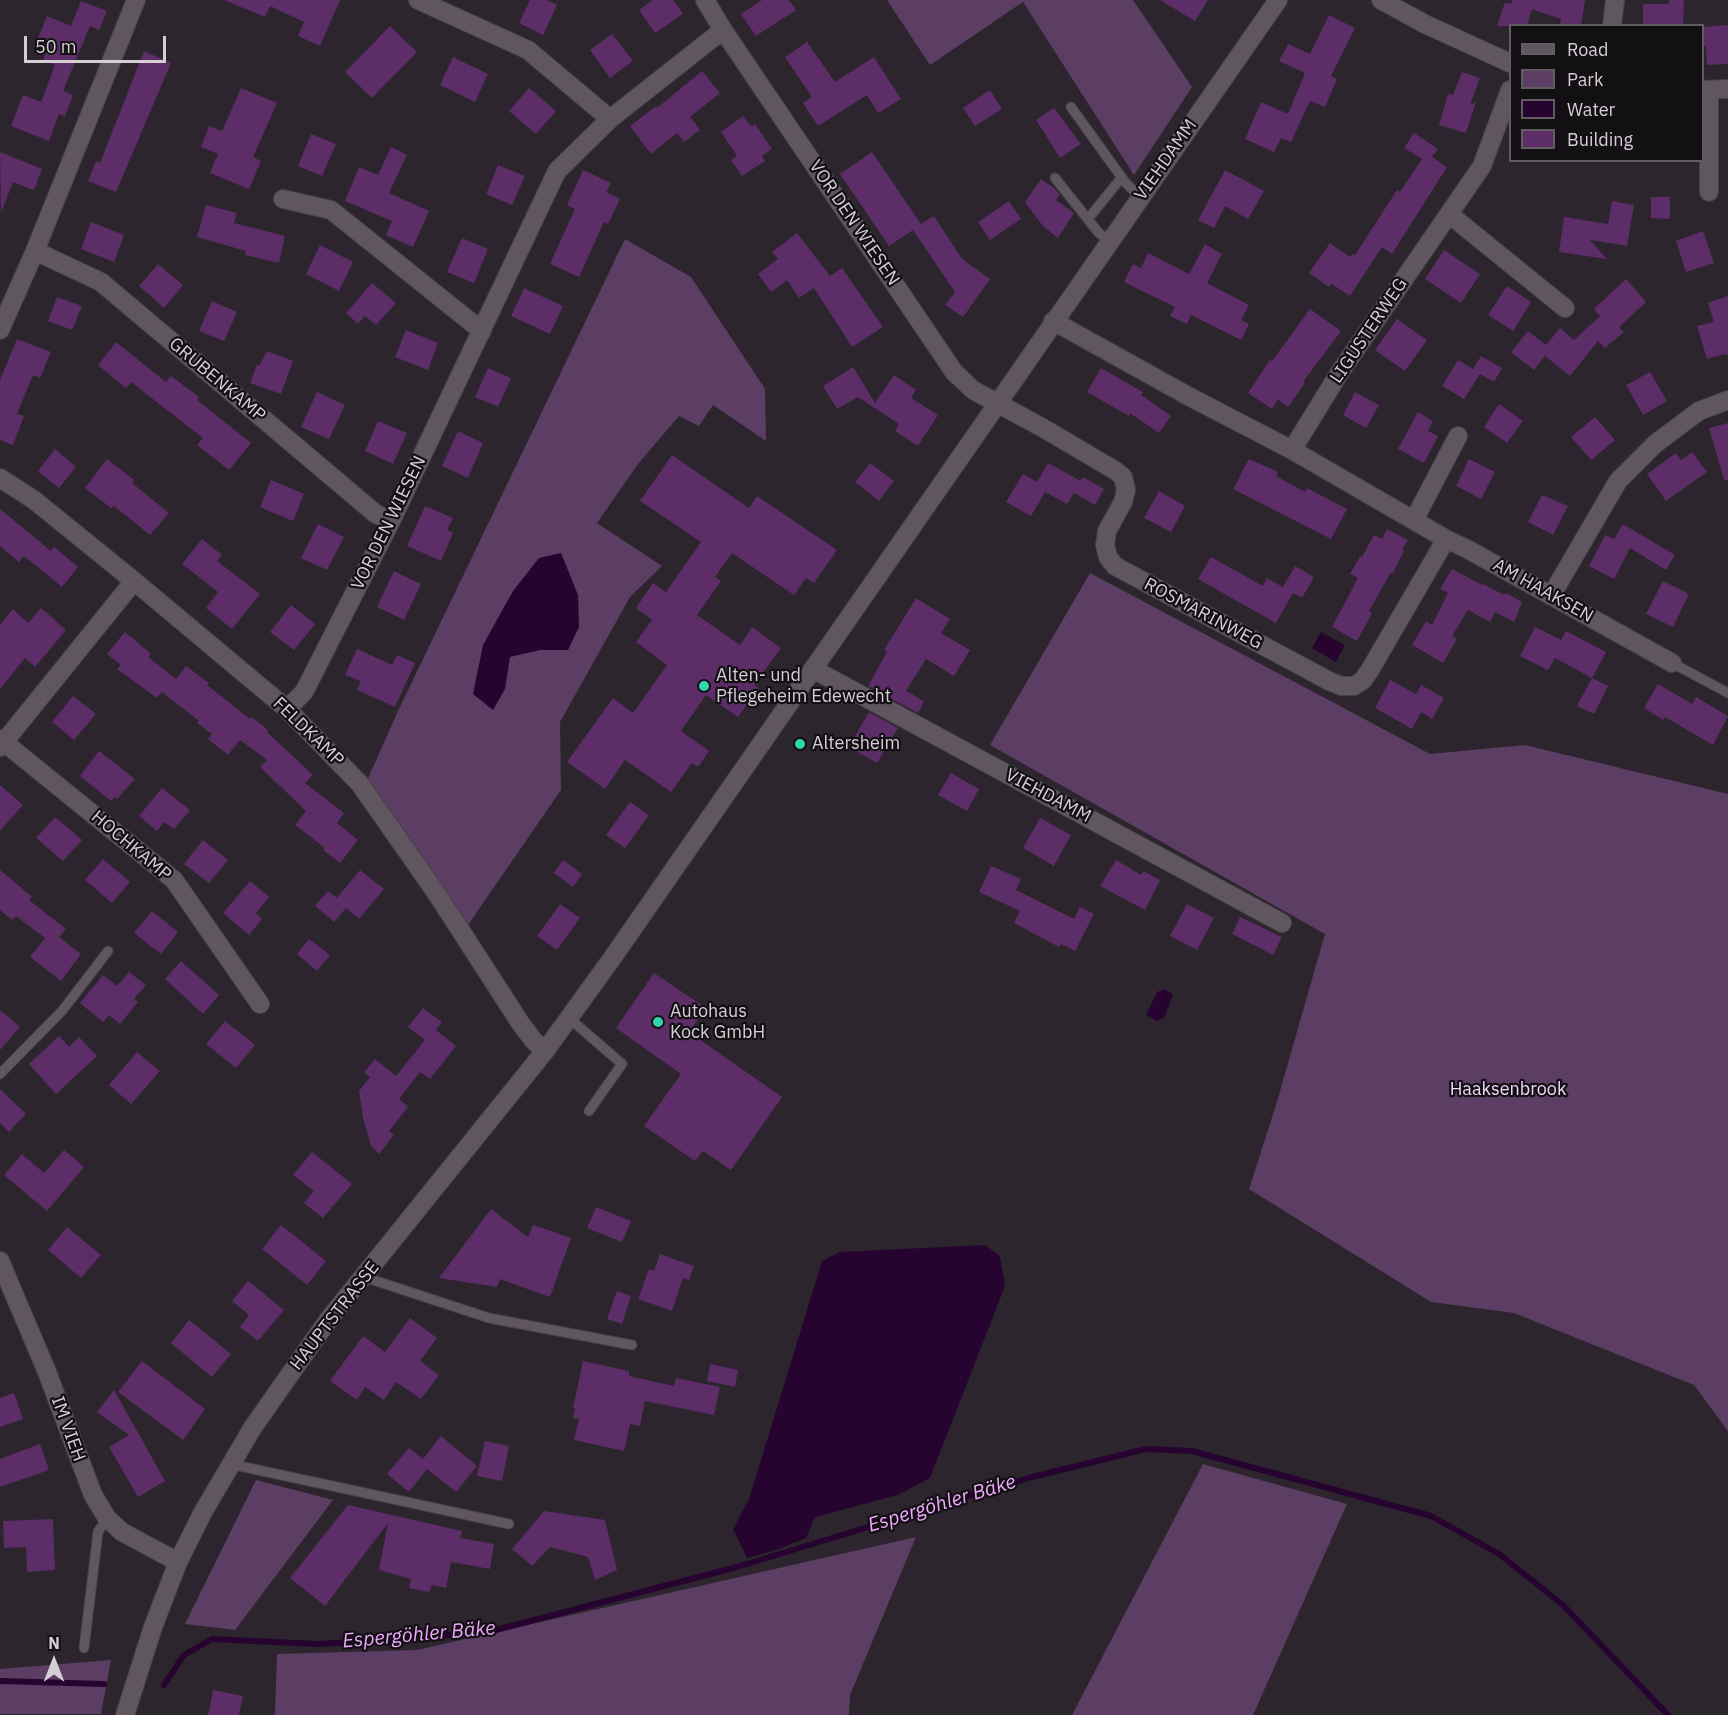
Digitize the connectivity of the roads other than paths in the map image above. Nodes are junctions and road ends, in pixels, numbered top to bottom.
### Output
1 (136, 0) edge
2 (418, 0) edge
3 (705, 0) edge
4 (1278, 0) edge
5 (1381, 0) edge
6 (1615, 0) edge
7 (1612, 24) edge
8 (723, 30) junction
9 (1509, 63) edge
10 (1728, 89) edge
11 (1706, 90) edge
12 (1509, 93) edge
13 (1071, 107) dead end
14 (610, 119) junction
15 (1122, 177) junction
16 (1055, 178) dead end
17 (1709, 192) dead end
18 (1140, 197) junction
19 (283, 198) dead end
20 (1449, 214) junction
21 (1088, 219) junction
22 (1109, 241) junction
23 (35, 251) junction
24 (1565, 308) dead end
25 (1053, 321) junction
26 (0, 330) edge
27 (482, 331) junction
28 (1728, 400) edge
29 (998, 402) junction
30 (1458, 436) dead end
31 (1292, 450) junction
32 (0, 478) edge
33 (1414, 520) junction
34 (391, 521) junction
35 (1446, 539) junction
36 (134, 581) junction
37 (1551, 596) junction
38 (1672, 663) joint
39 (813, 669) junction
40 (1728, 693) edge
41 (288, 709) junction
42 (1, 742) edge
43 (1282, 923) dead end
44 (108, 951) dead end
45 (614, 957) joint
46 (260, 1004) dead end
47 (569, 1018) junction
48 (545, 1051) junction
49 (0, 1074) edge
50 (589, 1111) dead end
51 (0, 1261) edge
52 (364, 1277) junction
53 (632, 1345) dead end
54 (230, 1464) junction
55 (107, 1518) junction
56 (509, 1524) dead end
57 (178, 1562) junction
58 (84, 1648) dead end
59 (126, 1715) edge

1 - 23 street
2 - 14 street
3 - 8 street, VOR DEN WIESEN
4 - 18 street, VIEHDAMM
5 - 9 street
6 - 7 street
8 - 14 street, VOR DEN WIESEN
8 - 29 street, VOR DEN WIESEN
10 - 11 street
11 - 17 street
12 - 20 street, LIGUSTERWEG
13 - 15 lane
14 - 27 street, VOR DEN WIESEN
15 - 18 lane
15 - 21 lane
16 - 21 lane
18 - 22 street, VIEHDAMM
19 - 27 street
20 - 24 street
20 - 31 street, LIGUSTERWEG
21 - 22 lane
22 - 25 street, VIEHDAMM
23 - 26 street
23 - 34 street, GRUBENKAMP
25 - 29 street, VIEHDAMM
25 - 31 street, AM HAAKSEN
27 - 34 street, VOR DEN WIESEN
28 - 37 street
29 - 35 street, ROSMARINWEG
29 - 39 street, VIEHDAMM
30 - 33 street
31 - 33 street, AM HAAKSEN
32 - 36 street, FELDKAMP
33 - 35 street, AM HAAKSEN
34 - 41 street, VOR DEN WIESEN
35 - 37 street, AM HAAKSEN
36 - 41 street, FELDKAMP
36 - 42 street
37 - 38 street, AM HAAKSEN
38 - 40 lane
39 - 43 street, VIEHDAMM
39 - 45 street, VIEHDAMM
41 - 48 street, FELDKAMP
42 - 46 street, HOCHKAMP
44 - 49 lane
45 - 47 street, HAUPTSTRASSE
47 - 48 street, HAUPTSTRASSE
47 - 50 lane
48 - 52 street, HAUPTSTRASSE
51 - 55 street, IM VIEH
52 - 53 lane
52 - 54 street, HAUPTSTRASSE
54 - 56 lane
54 - 57 street, HAUPTSTRASSE
55 - 57 street, IM VIEH
55 - 58 lane
57 - 59 street, HAUPTSTRASSE

